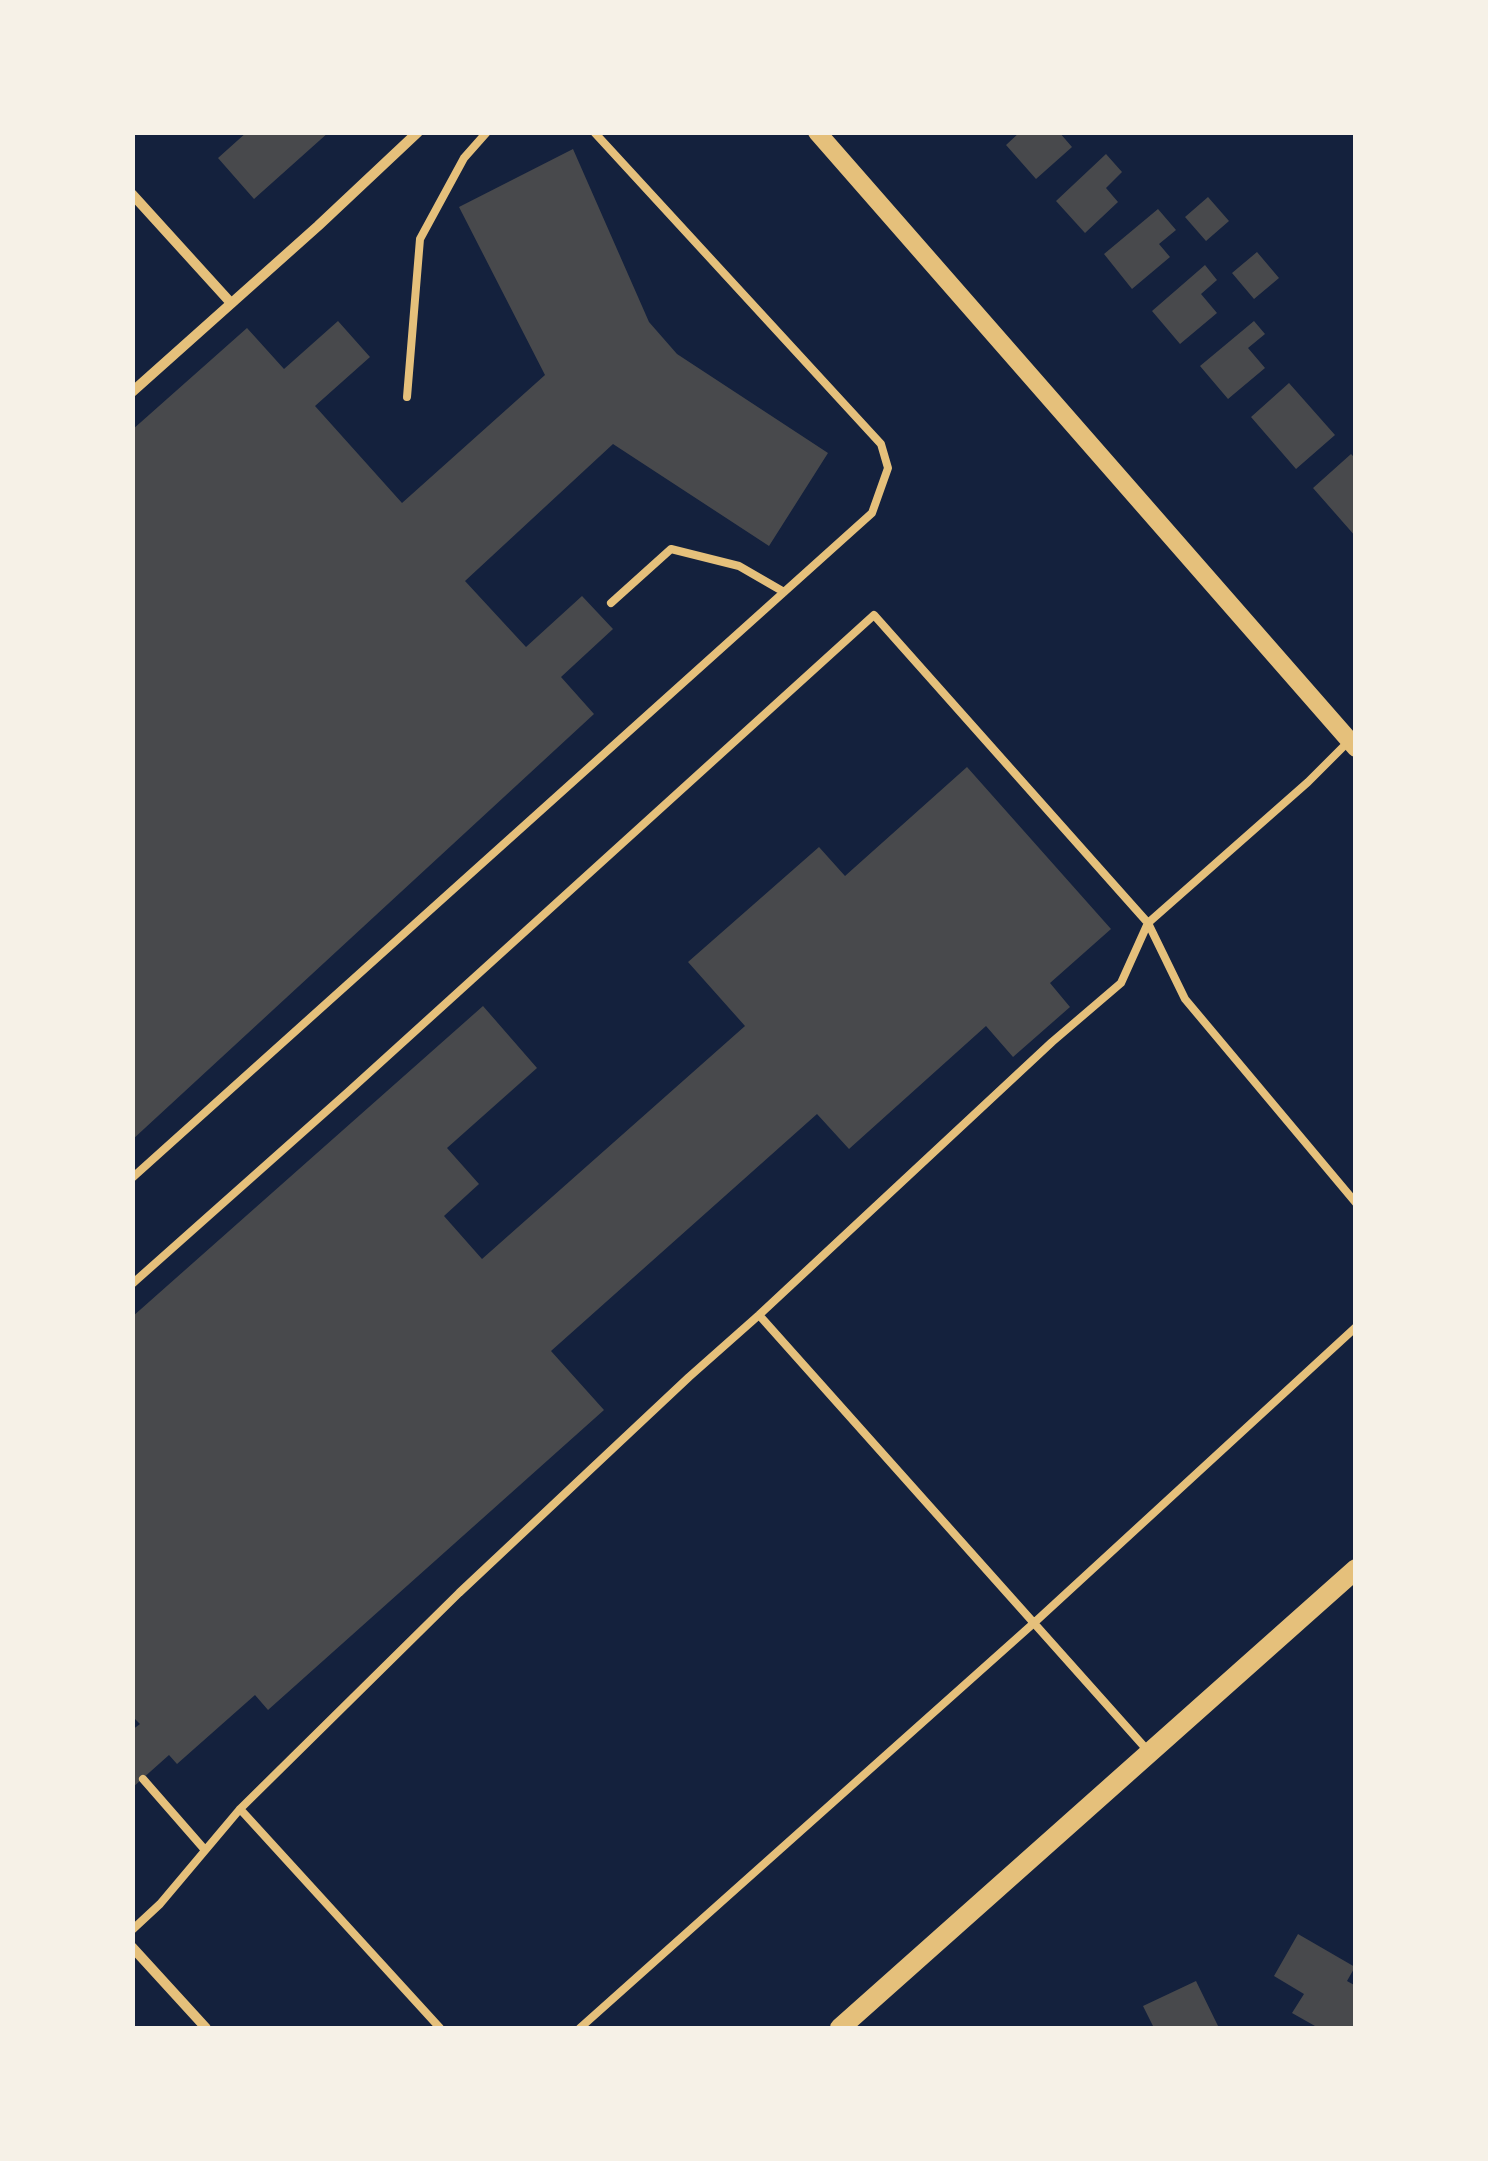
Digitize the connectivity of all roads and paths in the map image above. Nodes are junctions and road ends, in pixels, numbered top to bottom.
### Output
1 (418, 132) edge
2 (487, 132) edge
3 (594, 132) edge
4 (817, 132) edge
5 (132, 194) edge
6 (231, 304) junction
7 (132, 392) edge
8 (406, 397) dead end
9 (784, 592) junction
10 (611, 603) dead end
11 (1352, 744) edge
12 (1148, 923) junction
13 (132, 1178) edge
14 (1356, 1202) edge
15 (132, 1284) edge
16 (759, 1315) junction
17 (1356, 1327) edge
18 (1356, 1570) edge
19 (1036, 1622) junction
20 (1150, 1753) junction
21 (142, 1778) dead end
22 (240, 1809) junction
23 (205, 1850) junction
24 (132, 1930) edge
25 (132, 1947) edge
26 (206, 2028) edge
27 (440, 2028) edge
28 (580, 2028) edge
29 (840, 2028) edge

1 - 6 street
2 - 8 lane
3 - 9 lane
4 - 11 street
5 - 6 street
6 - 7 street
9 - 10 lane
9 - 13 lane
11 - 12 lane
12 - 14 lane
12 - 15 lane
12 - 16 lane
16 - 19 lane
16 - 22 lane
17 - 19 lane
18 - 20 main road
19 - 20 lane
19 - 28 lane
20 - 29 main road
21 - 23 lane
22 - 23 lane
22 - 27 lane
23 - 24 lane
25 - 26 street

